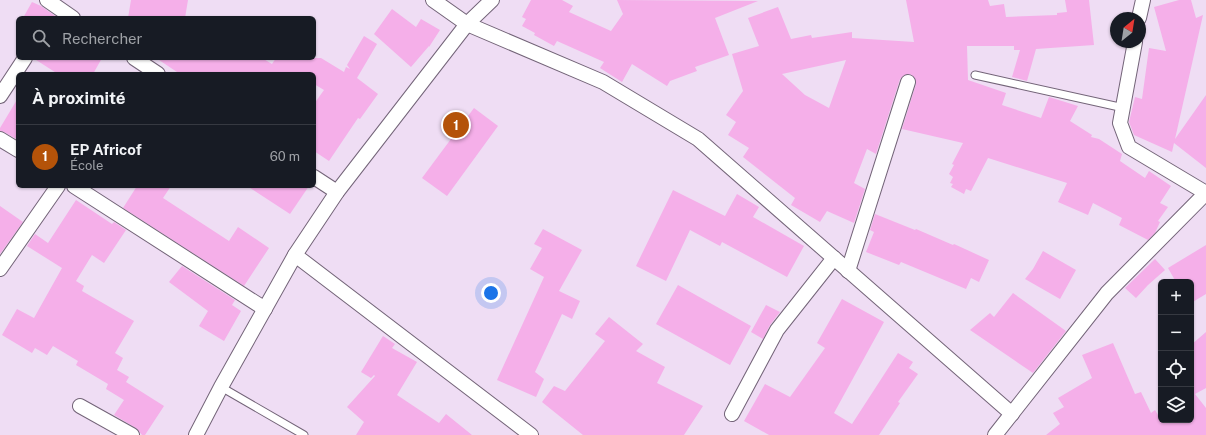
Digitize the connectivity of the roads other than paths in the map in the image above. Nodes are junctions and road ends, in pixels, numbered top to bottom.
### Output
1 (47, 0) edge
2 (433, 0) edge
3 (492, 0) edge
4 (1142, 0) edge
5 (1140, 12) edge
6 (56, 13) edge
7 (66, 16) edge
8 (467, 24) junction
9 (1134, 48) edge
10 (25, 60) edge
11 (137, 60) edge
12 (16, 72) edge
13 (155, 72) edge
14 (16, 73) edge
15 (976, 75) dead end
16 (908, 82) dead end
17 (0, 96) edge
18 (1124, 108) junction
19 (0, 139) edge
20 (16, 149) edge
21 (316, 178) edge
22 (57, 188) edge
23 (77, 188) edge
24 (337, 192) junction
25 (1206, 193) edge
26 (295, 255) junction
27 (834, 258) junction
28 (0, 269) edge
29 (848, 271) junction
30 (265, 309) junction
31 (221, 387) junction
32 (80, 406) dead end
33 (732, 414) dead end
34 (1012, 414) junction
35 (132, 435) edge
36 (196, 435) edge
37 (304, 435) edge
38 (531, 435) edge
39 (995, 435) edge

1 - 6 street
2 - 8 street
3 - 8 street
4 - 5 street
6 - 7 street
8 - 24 street
8 - 27 street
9 - 18 street
10 - 12 street
11 - 13 street
14 - 17 street
15 - 18 lane
16 - 29 street
18 - 25 street
19 - 20 street
21 - 24 street
22 - 28 street
23 - 30 street
24 - 26 street
25 - 34 street
26 - 30 street
26 - 38 street
27 - 29 street
27 - 33 street
29 - 34 street
30 - 31 street
31 - 36 street
31 - 37 lane
32 - 35 street
34 - 39 street

